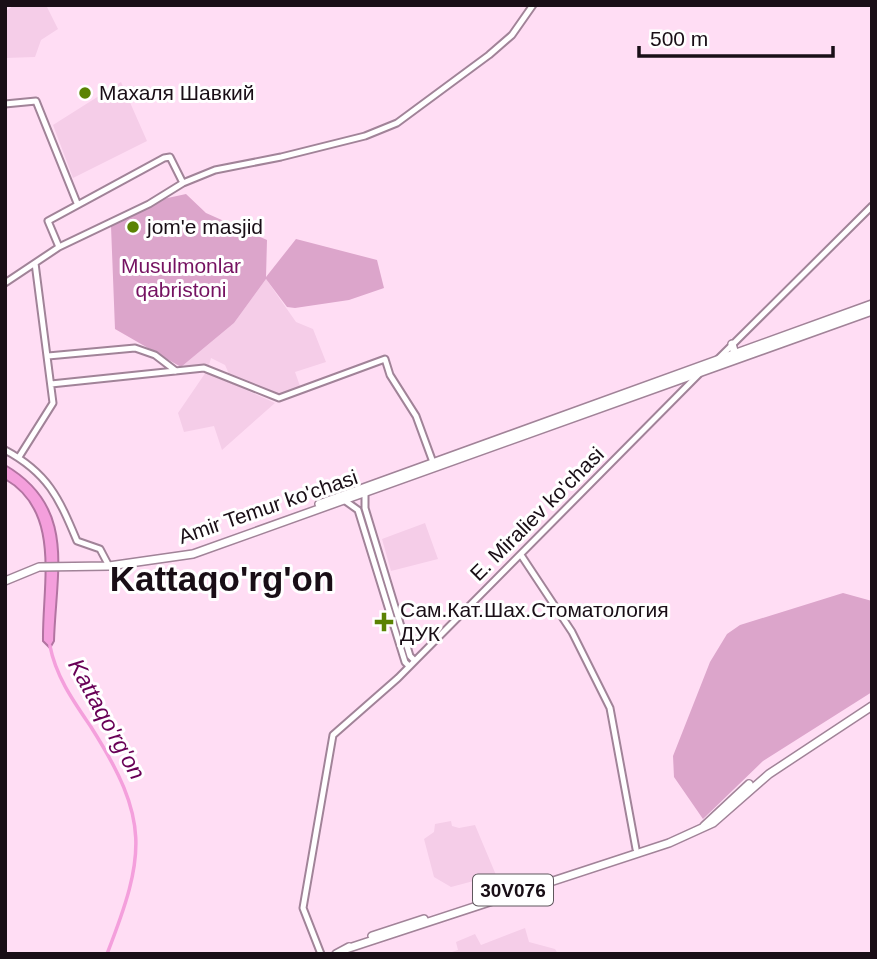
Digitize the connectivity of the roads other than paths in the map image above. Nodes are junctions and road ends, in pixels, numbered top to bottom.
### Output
1 (533, 5) edge
2 (5, 104) edge
3 (183, 183) junction
4 (77, 203) junction
5 (872, 206) edge
6 (59, 247) junction
7 (35, 263) junction
8 (5, 283) edge
9 (872, 304) edge
10 (872, 311) edge
11 (732, 344) junction
12 (753, 350) junction
13 (735, 354) junction
14 (48, 356) junction
15 (717, 360) junction
16 (176, 371) junction
17 (701, 372) junction
18 (51, 384) junction
19 (5, 450) edge
20 (19, 457) junction
21 (434, 465) junction
22 (365, 491) junction
23 (344, 500) junction
24 (234, 538) junction
25 (521, 555) junction
26 (109, 564) junction
27 (5, 581) edge
28 (414, 660) junction
29 (409, 666) junction
30 (872, 700) edge
31 (872, 706) edge
32 (704, 826) junction
33 (681, 836) junction
34 (636, 849) junction
35 (346, 949) junction
36 (321, 954) edge
37 (336, 954) edge

1 - 3 street
2 - 4 street
3 - 4 street
3 - 6 street
4 - 6 street
5 - 11 street
6 - 7 street
7 - 8 street
7 - 14 street
9 - 12 main road, Amir Temur ko'chasi
10 - 12 main road, Amir Temur ko'chasi
11 - 13 main road
11 - 15 street
12 - 13 main road, Amir Temur ko'chasi
12 - 17 main road, Amir Temur ko'chasi
13 - 15 main road, Amir Temur ko'chasi
14 - 16 street
14 - 18 street
15 - 21 main road, Amir Temur ko'chasi
16 - 18 street
16 - 21 street
17 - 21 main road, Amir Temur ko'chasi
17 - 25 street, E. Miraliev ko'chasi
18 - 20 street
19 - 20 street
20 - 26 street
21 - 22 main road, Amir Temur ko'chasi
22 - 23 main road, Amir Temur ko'chasi
22 - 24 main road, Amir Temur ko'chasi
22 - 28 street
23 - 24 main road, Amir Temur ko'chasi
23 - 29 street
24 - 26 main road, Amir Temur ko'chasi
25 - 28 street, E. Miraliev ko'chasi
25 - 34 street
26 - 27 main road, Amir Temur ko'chasi
28 - 29 street, E. Miraliev ko'chasi
29 - 36 street, E. Miraliev ko'chasi
30 - 32 main road, 30V076
31 - 32 main road, 30V076
32 - 33 main road, 30V076
33 - 34 main road, 30V076
33 - 35 main road, 30V076
34 - 35 main road, 30V076
35 - 37 main road, 30V076

